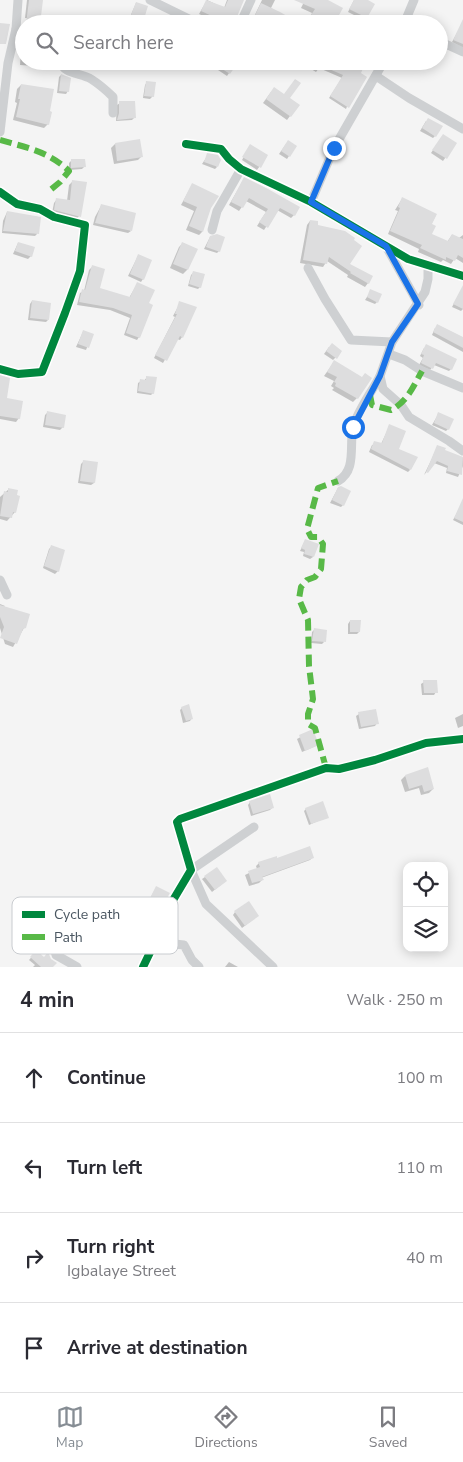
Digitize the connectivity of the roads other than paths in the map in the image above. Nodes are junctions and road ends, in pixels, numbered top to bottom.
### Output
1 (18, 0) edge
2 (150, 0) edge
3 (251, 0) edge
4 (414, 0) edge
5 (19, 15) edge
6 (181, 15) edge
7 (244, 15) edge
8 (408, 15) edge
9 (15, 41) edge
10 (448, 46) edge
11 (463, 52) edge
12 (4, 63) edge
13 (68, 70) edge
14 (379, 70) edge
15 (376, 76) junction
16 (113, 113) dead end
17 (463, 129) edge
18 (0, 132) edge
19 (186, 144) dead end
20 (241, 169) junction
21 (0, 192) edge
22 (311, 202) junction
23 (212, 230) dead end
24 (386, 246) junction
25 (428, 266) junction
26 (308, 268) dead end
27 (463, 276) edge
28 (418, 304) junction
29 (392, 342) junction
30 (389, 354) junction
31 (0, 369) edge
32 (380, 376) junction
33 (463, 388) edge
34 (463, 451) edge
35 (338, 481) dead end
36 (0, 580) edge
37 (7, 594) dead end
38 (463, 739) edge
39 (254, 827) dead end
40 (191, 870) junction
41 (175, 897) edge
42 (178, 945) edge
43 (56, 954) edge
44 (149, 954) edge
45 (77, 967) edge
46 (143, 967) edge
47 (199, 967) edge
48 (274, 967) edge

1 - 5 street
2 - 6 street
3 - 7 street
4 - 8 street
9 - 12 street
10 - 11 street
12 - 18 street
13 - 16 street
14 - 15 street
15 - 17 street
15 - 22 street
19 - 20 street
20 - 22 street
20 - 23 street
21 - 31 street
22 - 24 street
24 - 25 street
24 - 28 street
25 - 27 street
25 - 28 street
26 - 29 street
28 - 29 street
29 - 30 street
30 - 32 street
30 - 33 street
32 - 34 street
32 - 35 street
36 - 37 street
38 - 40 street
39 - 40 street
40 - 41 street
40 - 48 street
42 - 47 street
43 - 45 street
44 - 46 street

